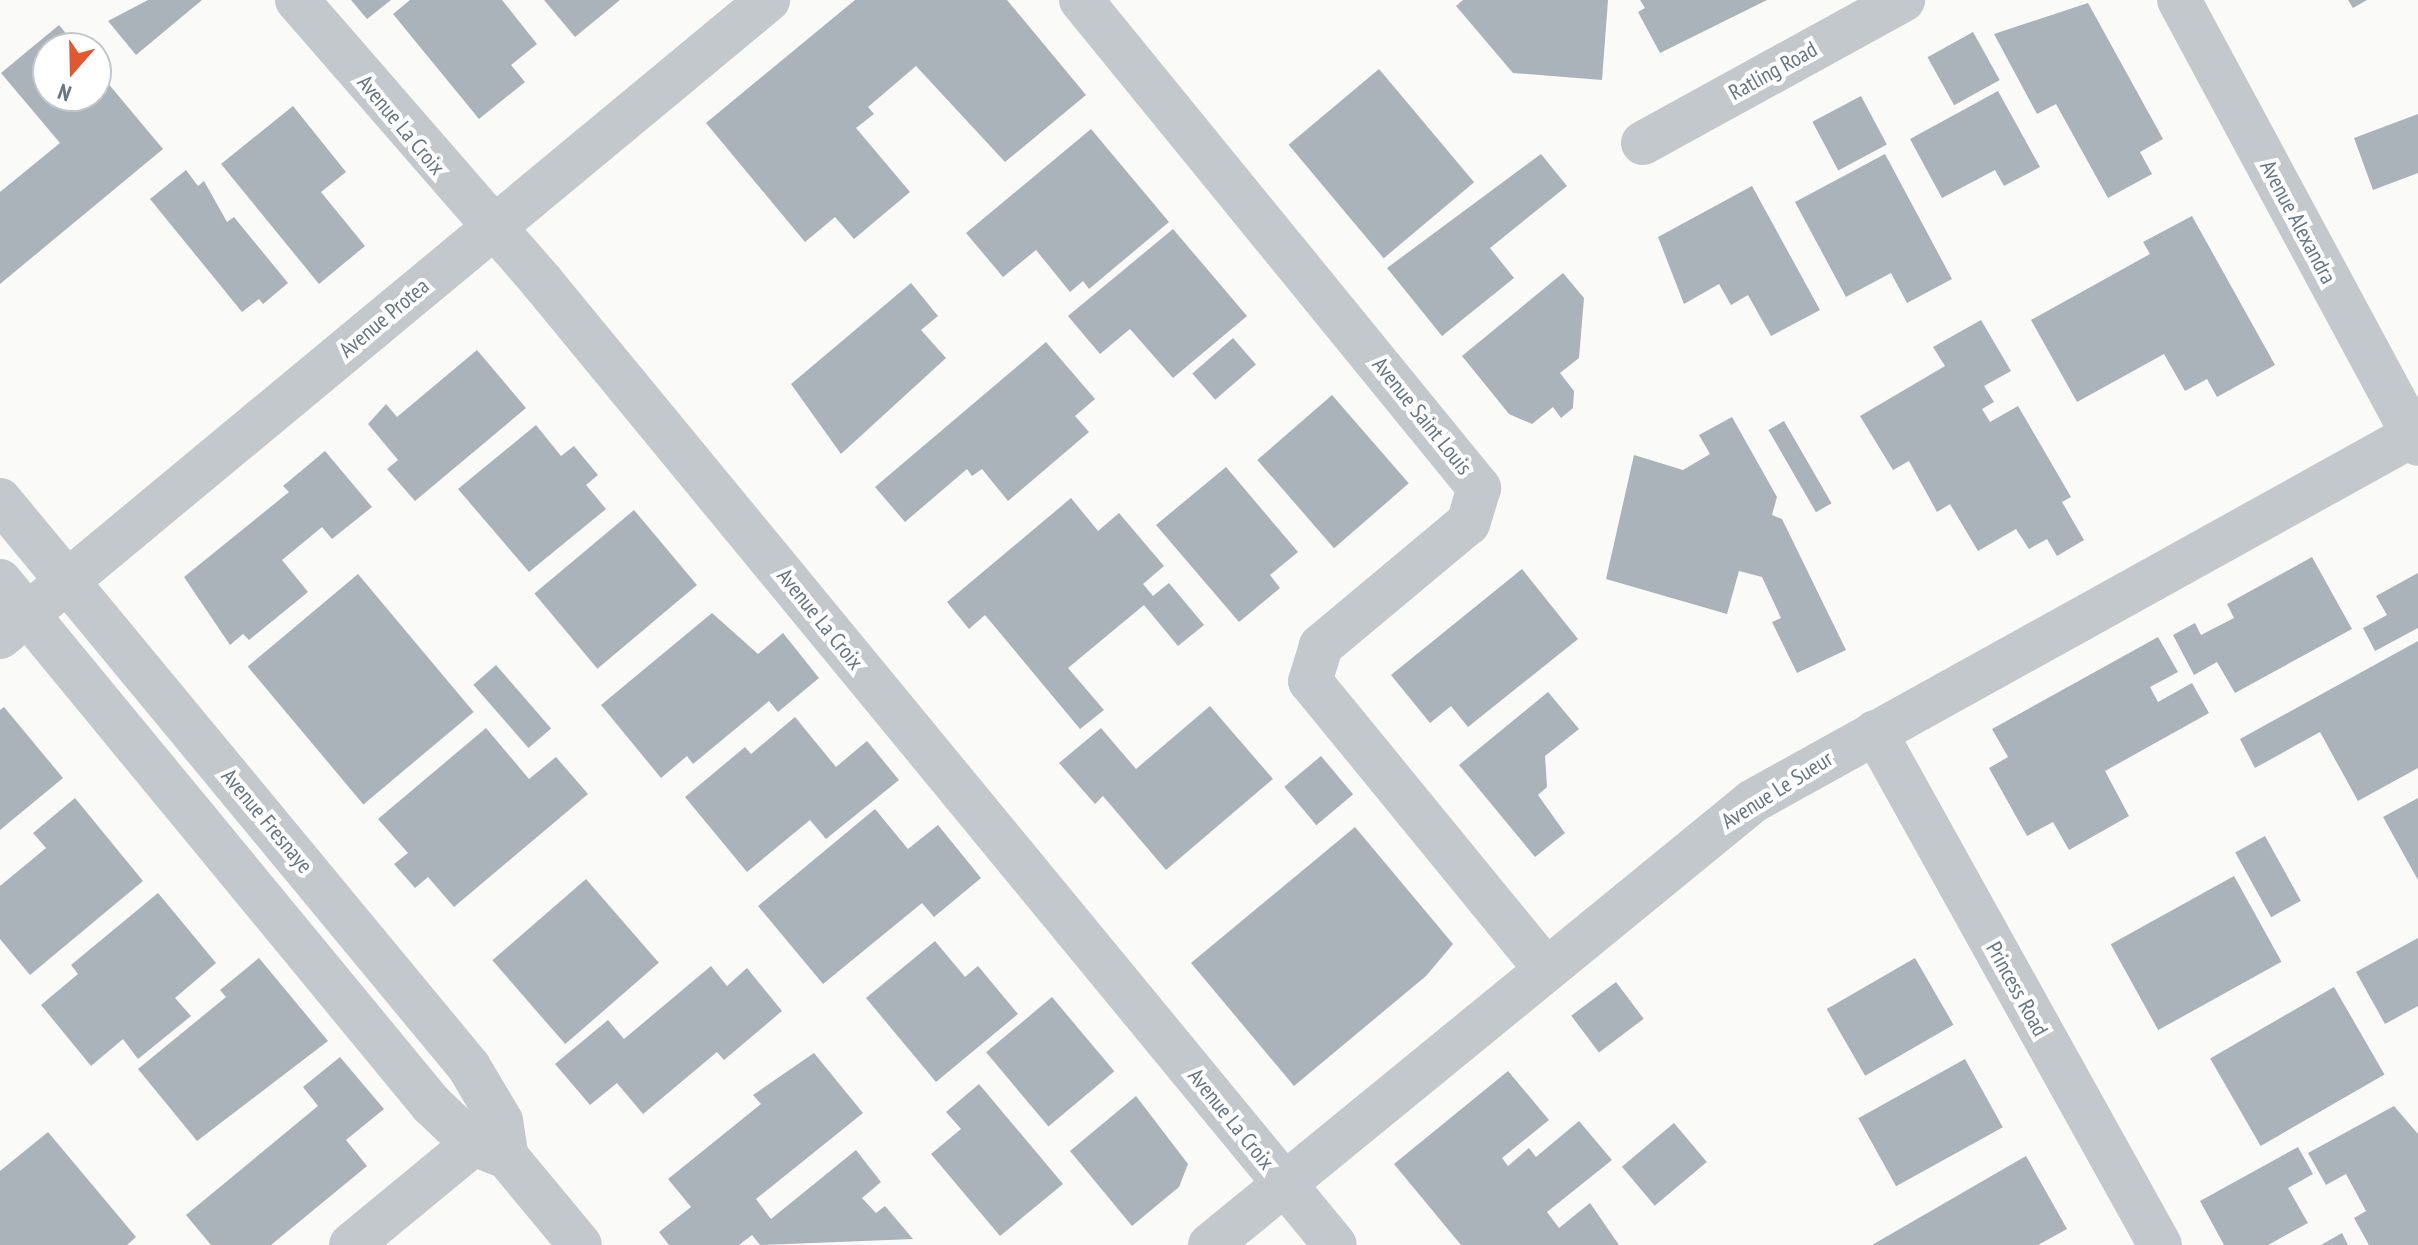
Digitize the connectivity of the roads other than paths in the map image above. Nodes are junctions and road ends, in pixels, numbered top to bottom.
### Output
1 (297, 0) edge
2 (768, 0) edge
3 (1081, 0) edge
4 (1903, 0) edge
5 (2179, 0) edge
6 (1643, 143) dead end
7 (492, 229) junction
8 (2415, 439) edge
9 (0, 500) edge
10 (0, 581) edge
11 (68, 581) junction
12 (14, 626) edge
13 (1875, 732) junction
14 (1544, 967) junction
15 (494, 1141) junction
16 (1284, 1184) junction
17 (351, 1245) edge
18 (580, 1245) edge
19 (1210, 1245) edge
20 (1335, 1245) edge
21 (2160, 1245) edge

1 - 7 street, Avenue La Croix
2 - 7 street, Avenue Protea
3 - 14 street, Avenue Saint Louis
4 - 6 street, Ratling Road
5 - 8 street, Avenue Alexandra
7 - 11 street, Avenue Protea
7 - 16 street, Avenue La Croix
8 - 13 street, Avenue Le Sueur
9 - 11 street, Avenue Fresnaye
10 - 12 street, Avenue Fresnaye
11 - 12 street, Avenue Protea
11 - 15 street, Avenue Fresnaye
12 - 15 street, Avenue Fresnaye
13 - 14 street, Avenue Le Sueur
13 - 21 street, Princess Road
14 - 16 street, Avenue Le Sueur
15 - 17 street
15 - 18 street, Avenue Fresnaye
16 - 19 street, Avenue Le Sueur
16 - 20 street, Avenue La Croix

